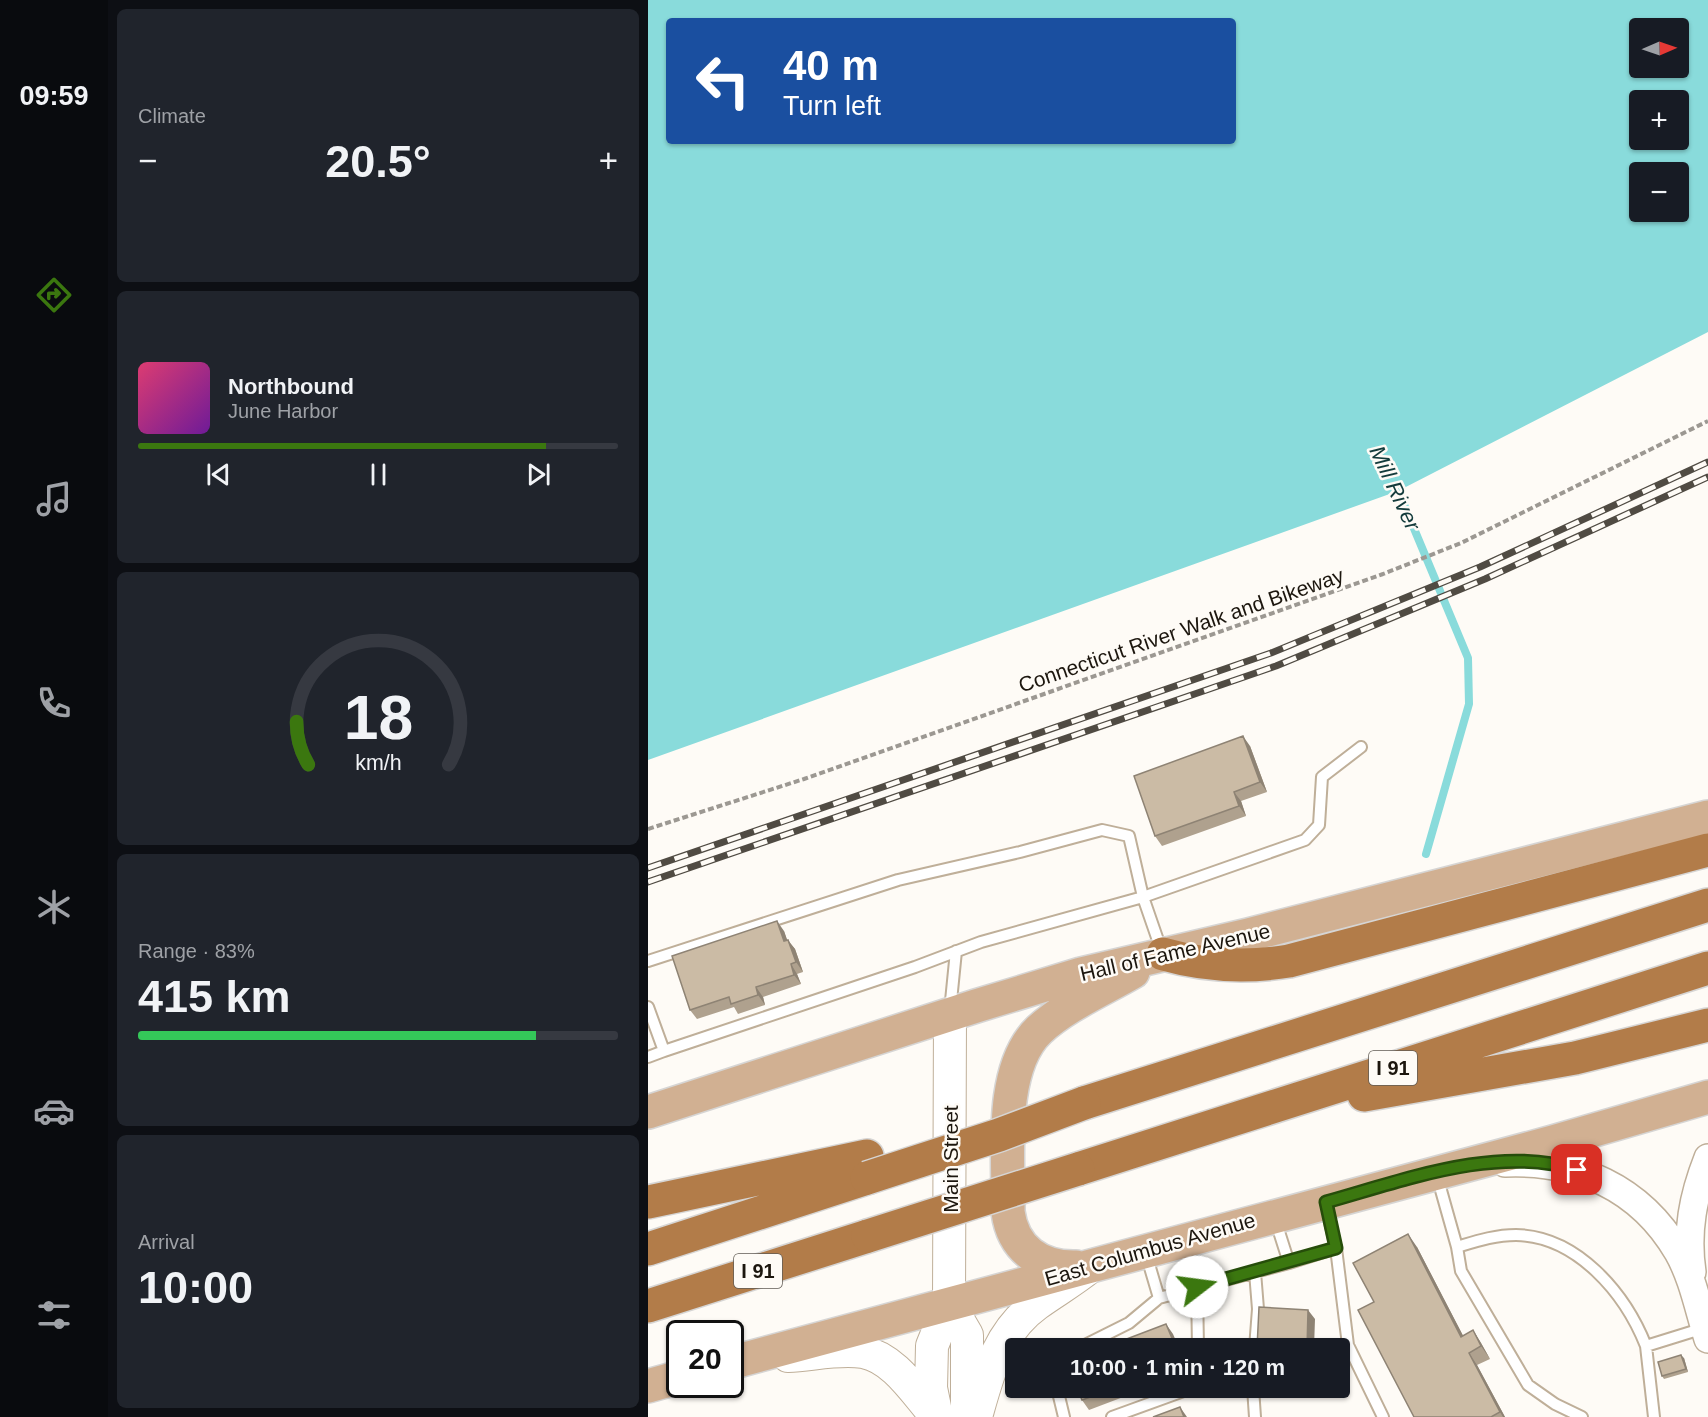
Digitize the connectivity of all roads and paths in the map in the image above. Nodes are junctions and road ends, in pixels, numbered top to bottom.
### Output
1 (1708, 422) edge
2 (1361, 747) dead end
3 (1708, 817) edge
4 (648, 829) edge
5 (1708, 850) edge
6 (1143, 897) junction
7 (1708, 905) edge
8 (956, 951) junction
9 (1163, 954) junction
10 (648, 961) edge
11 (1708, 968) edge
12 (648, 1007) edge
13 (950, 1014) junction
14 (1708, 1025) edge
15 (664, 1051) junction
16 (648, 1057) edge
17 (1708, 1097) edge
18 (648, 1112) edge
19 (1253, 1113) junction
20 (1708, 1158) edge
21 (1470, 1164) junction
22 (867, 1167) junction
23 (1436, 1173) junction
24 (648, 1202) edge
25 (1326, 1202) junction
26 (1274, 1215) junction
27 (1457, 1247) junction
28 (1336, 1248) junction
29 (648, 1249) edge
30 (1145, 1251) junction
31 (1289, 1263) junction
32 (1091, 1266) junction
33 (1255, 1272) junction
34 (1197, 1287) junction
35 (1695, 1297) junction
36 (1159, 1298) junction
37 (949, 1304) junction
38 (648, 1306) edge
39 (1706, 1333) edge
40 (1099, 1338) edge
41 (1198, 1338) edge
42 (1257, 1338) edge
43 (1646, 1346) junction
44 (744, 1360) edge
45 (744, 1361) edge
46 (666, 1381) edge
47 (648, 1386) edge
48 (1059, 1398) edge
49 (1164, 1398) edge
50 (1254, 1398) edge
51 (936, 1417) edge
52 (968, 1417) edge
53 (976, 1417) edge
54 (1064, 1417) edge
55 (1112, 1417) edge
56 (1255, 1417) edge
57 (1383, 1417) edge
58 (1582, 1417) edge
59 (1654, 1417) edge

1 - 4 path, Connecticut River Walk and Bikeway
2 - 6 lane
3 - 9 main road, Hall of Fame Avenue
5 - 9 highway
6 - 8 lane
6 - 9 lane
6 - 10 lane
7 - 22 highway, bridge
8 - 13 lane
8 - 15 lane
9 - 13 main road, Hall of Fame Avenue
9 - 32 main road
11 - 19 highway, I 91
12 - 15 lane
13 - 18 main road, Hall of Fame Avenue
13 - 37 main road, Main Street
14 - 19 highway
15 - 16 lane
17 - 21 main road, East Columbus Avenue
19 - 38 highway, I 91, bridge
20 - 35 street
21 - 23 main road, East Columbus Avenue
21 - 35 street
22 - 24 highway
22 - 29 highway, I 91
23 - 25 main road, East Columbus Avenue
23 - 27 lane
25 - 26 main road, East Columbus Avenue
25 - 28 lane
26 - 30 main road, East Columbus Avenue
26 - 31 lane
27 - 43 lane
27 - 58 lane
28 - 31 lane
28 - 57 lane
30 - 32 main road, East Columbus Avenue
30 - 36 lane
31 - 33 lane
32 - 37 main road, East Columbus Avenue
32 - 53 main road
33 - 34 lane
33 - 42 lane
34 - 36 lane
34 - 41 lane
35 - 39 street
36 - 40 lane
37 - 44 main road, East Columbus Avenue
37 - 51 main road, Main Street
37 - 52 main road
39 - 43 lane
43 - 59 lane
45 - 51 main road
46 - 47 main road
48 - 54 lane
49 - 55 lane
50 - 56 lane

